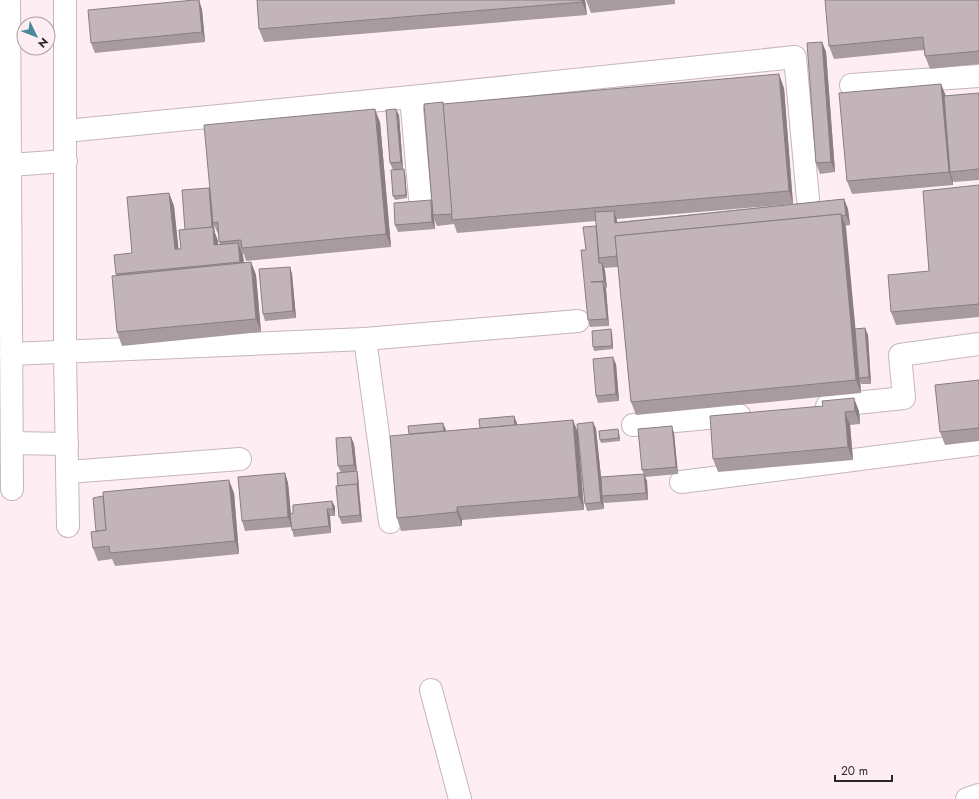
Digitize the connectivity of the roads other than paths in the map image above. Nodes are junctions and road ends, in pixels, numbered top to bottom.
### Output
1 (9, 0) edge
2 (65, 0) edge
3 (979, 76) edge
4 (851, 85) dead end
5 (5, 96) edge
6 (411, 97) junction
7 (66, 131) junction
8 (66, 161) junction
9 (10, 165) junction
10 (420, 198) dead end
11 (808, 199) dead end
12 (578, 321) dead end
13 (365, 339) junction
14 (979, 344) edge
15 (65, 352) junction
16 (11, 354) junction
17 (811, 408) edge
18 (757, 413) edge
19 (633, 425) dead end
20 (12, 443) junction
21 (67, 444) junction
22 (979, 444) edge
23 (240, 459) dead end
24 (68, 472) junction
25 (681, 482) dead end
26 (12, 489) dead end
27 (390, 522) dead end
28 (68, 526) dead end
29 (430, 690) dead end
30 (979, 795) edge
31 (460, 799) edge
32 (967, 799) edge

1 - 5 street
2 - 7 street
3 - 4 street
5 - 9 street
6 - 7 street
6 - 10 street
6 - 11 street
7 - 8 street
8 - 9 street
8 - 15 street
9 - 16 street
12 - 13 street
13 - 15 street
13 - 27 street
14 - 17 street
15 - 16 street
15 - 21 street
16 - 20 street
18 - 19 street
20 - 21 street
20 - 26 street
21 - 24 street
22 - 25 street
23 - 24 street
24 - 28 street
29 - 31 street
30 - 32 street

